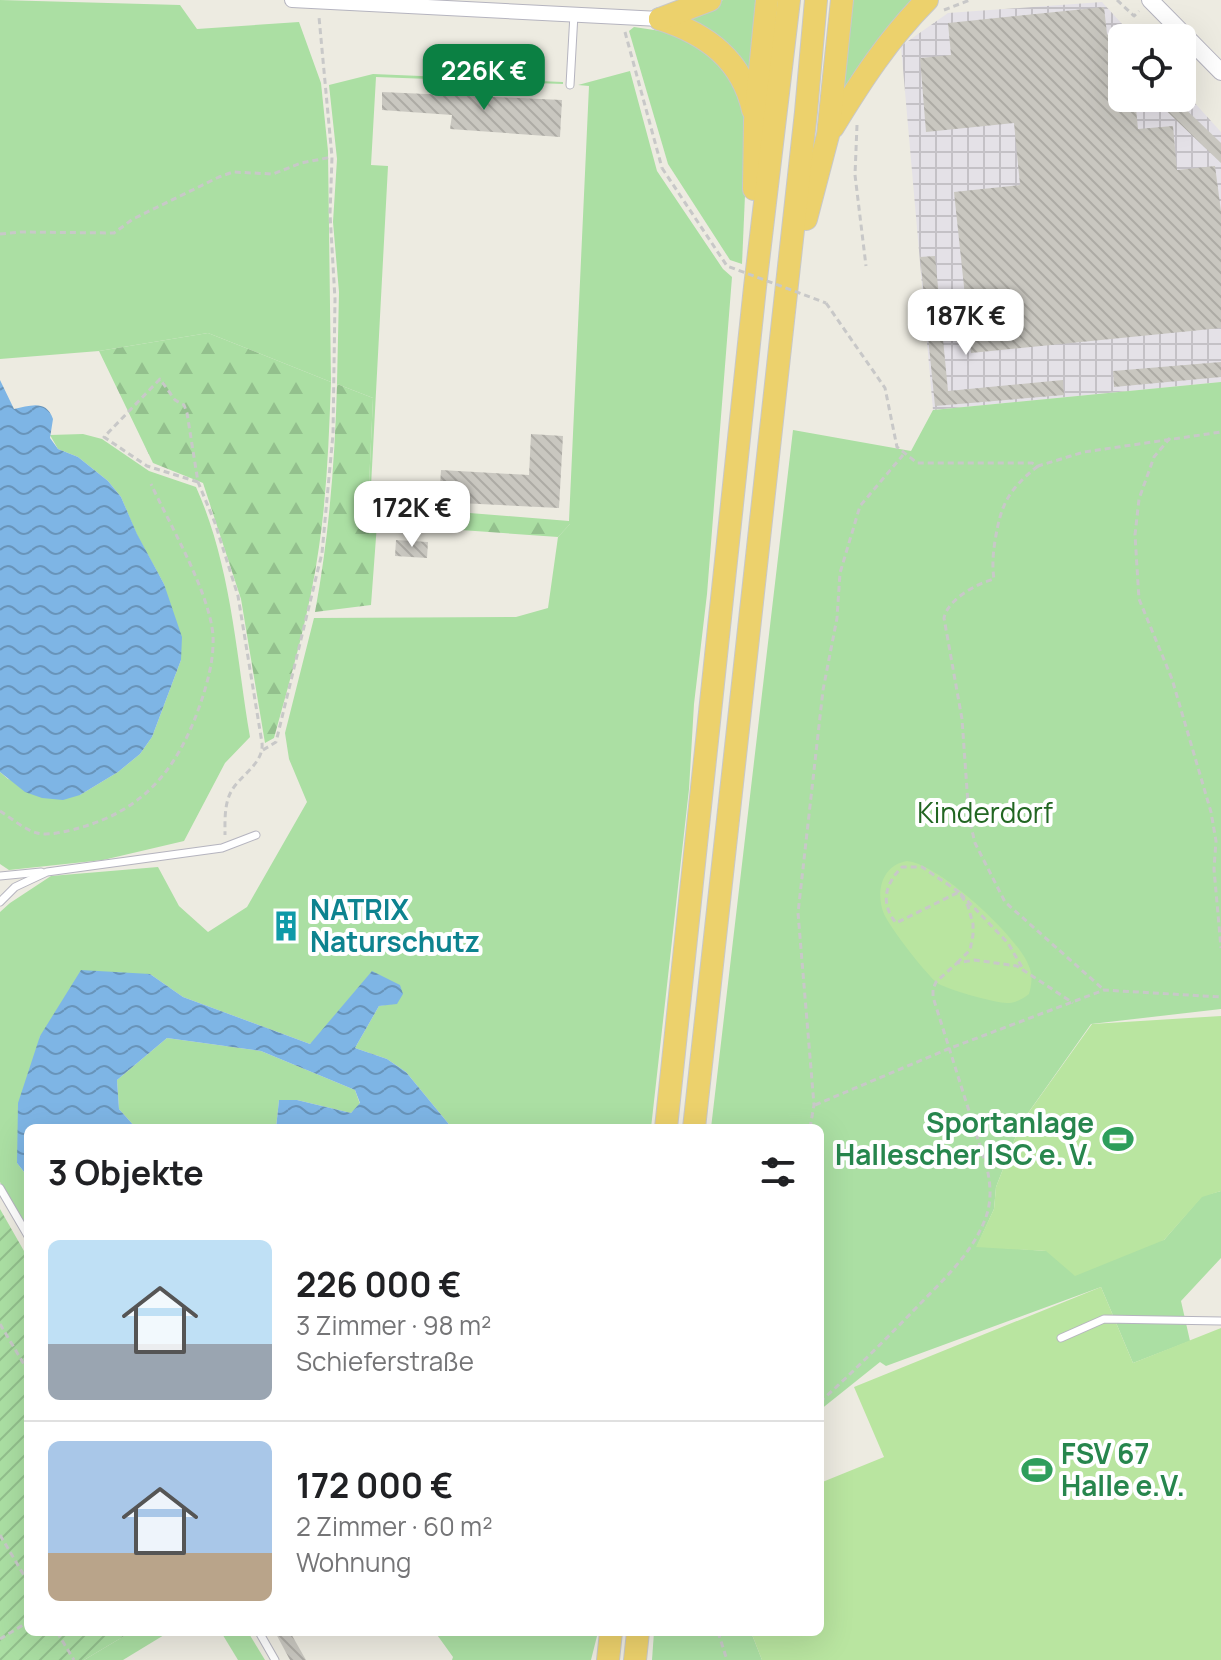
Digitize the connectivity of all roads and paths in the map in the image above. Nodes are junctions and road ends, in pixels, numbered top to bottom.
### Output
1 (292, 0) edge
2 (710, 0) edge
3 (767, 0) edge
4 (789, 0) edge
5 (816, 0) edge
6 (842, 0) edge
7 (970, 0) edge
8 (1117, 0) edge
9 (317, 1) edge
10 (415, 3) edge
11 (1146, 4) edge
12 (540, 6) edge
13 (930, 7) edge
14 (574, 14) junction
15 (626, 17) junction
16 (660, 19) junction
17 (1221, 72) edge
18 (570, 85) dead end
19 (755, 121) junction
20 (857, 125) dead end
21 (828, 135) junction
22 (332, 157) junction
23 (0, 234) edge
24 (758, 258) junction
25 (866, 266) dead end
26 (784, 302) junction
27 (1221, 432) edge
28 (1170, 438) junction
29 (903, 455) junction
30 (1038, 466) junction
31 (198, 482) junction
32 (151, 484) dead end
33 (263, 750) junction
34 (0, 811) edge
35 (256, 835) dead end
36 (225, 847) junction
37 (47, 872) junction
38 (0, 876) edge
39 (959, 892) junction
40 (0, 902) edge
41 (1221, 948) edge
42 (957, 963) junction
43 (1024, 970) junction
44 (1104, 990) junction
45 (1221, 997) edge
46 (1073, 1003) junction
47 (948, 1049) junction
48 (814, 1105) junction
49 (666, 1124) edge
50 (694, 1124) edge
51 (811, 1124) edge
52 (0, 1188) edge
53 (24, 1229) edge
54 (1221, 1321) edge
55 (0, 1324) edge
56 (1061, 1338) dead end
57 (24, 1364) edge
58 (824, 1398) edge
59 (0, 1535) edge
60 (24, 1575) edge
61 (24, 1624) edge
62 (59, 1636) edge
63 (261, 1636) edge
64 (611, 1636) edge
65 (638, 1636) edge
66 (719, 1636) edge
67 (0, 1639) edge
68 (74, 1660) edge
69 (275, 1660) edge
70 (608, 1660) edge
71 (635, 1660) edge
72 (727, 1660) edge

1 - 9 street
2 - 16 highway
3 - 19 highway
4 - 24 highway
5 - 26 highway
6 - 21 highway
7 - 13 path
8 - 11 path
9 - 10 street
9 - 22 path
10 - 12 street
11 - 17 street
12 - 14 street
13 - 21 highway
14 - 15 street
14 - 18 lane
15 - 16 street
15 - 29 path, bridge
16 - 19 highway
19 - 24 highway
20 - 25 path
21 - 26 highway
22 - 23 path
22 - 33 path
24 - 49 highway
26 - 50 highway
27 - 28 path
28 - 30 path
28 - 41 path
29 - 30 path
29 - 48 path
30 - 44 path
31 - 31 path
31 - 33 path
32 - 34 path
33 - 36 path
35 - 36 lane
36 - 37 lane
37 - 38 lane
37 - 40 lane
39 - 39 path
39 - 42 path
39 - 43 path
42 - 43 path
42 - 47 path
43 - 46 path
44 - 45 path
44 - 46 path
46 - 47 path
47 - 48 path
47 - 58 path
48 - 51 path
52 - 53 lane
54 - 56 lane
55 - 57 path
59 - 60 path
61 - 67 path
62 - 68 path
63 - 69 lane
64 - 70 highway
65 - 71 highway
66 - 72 path

